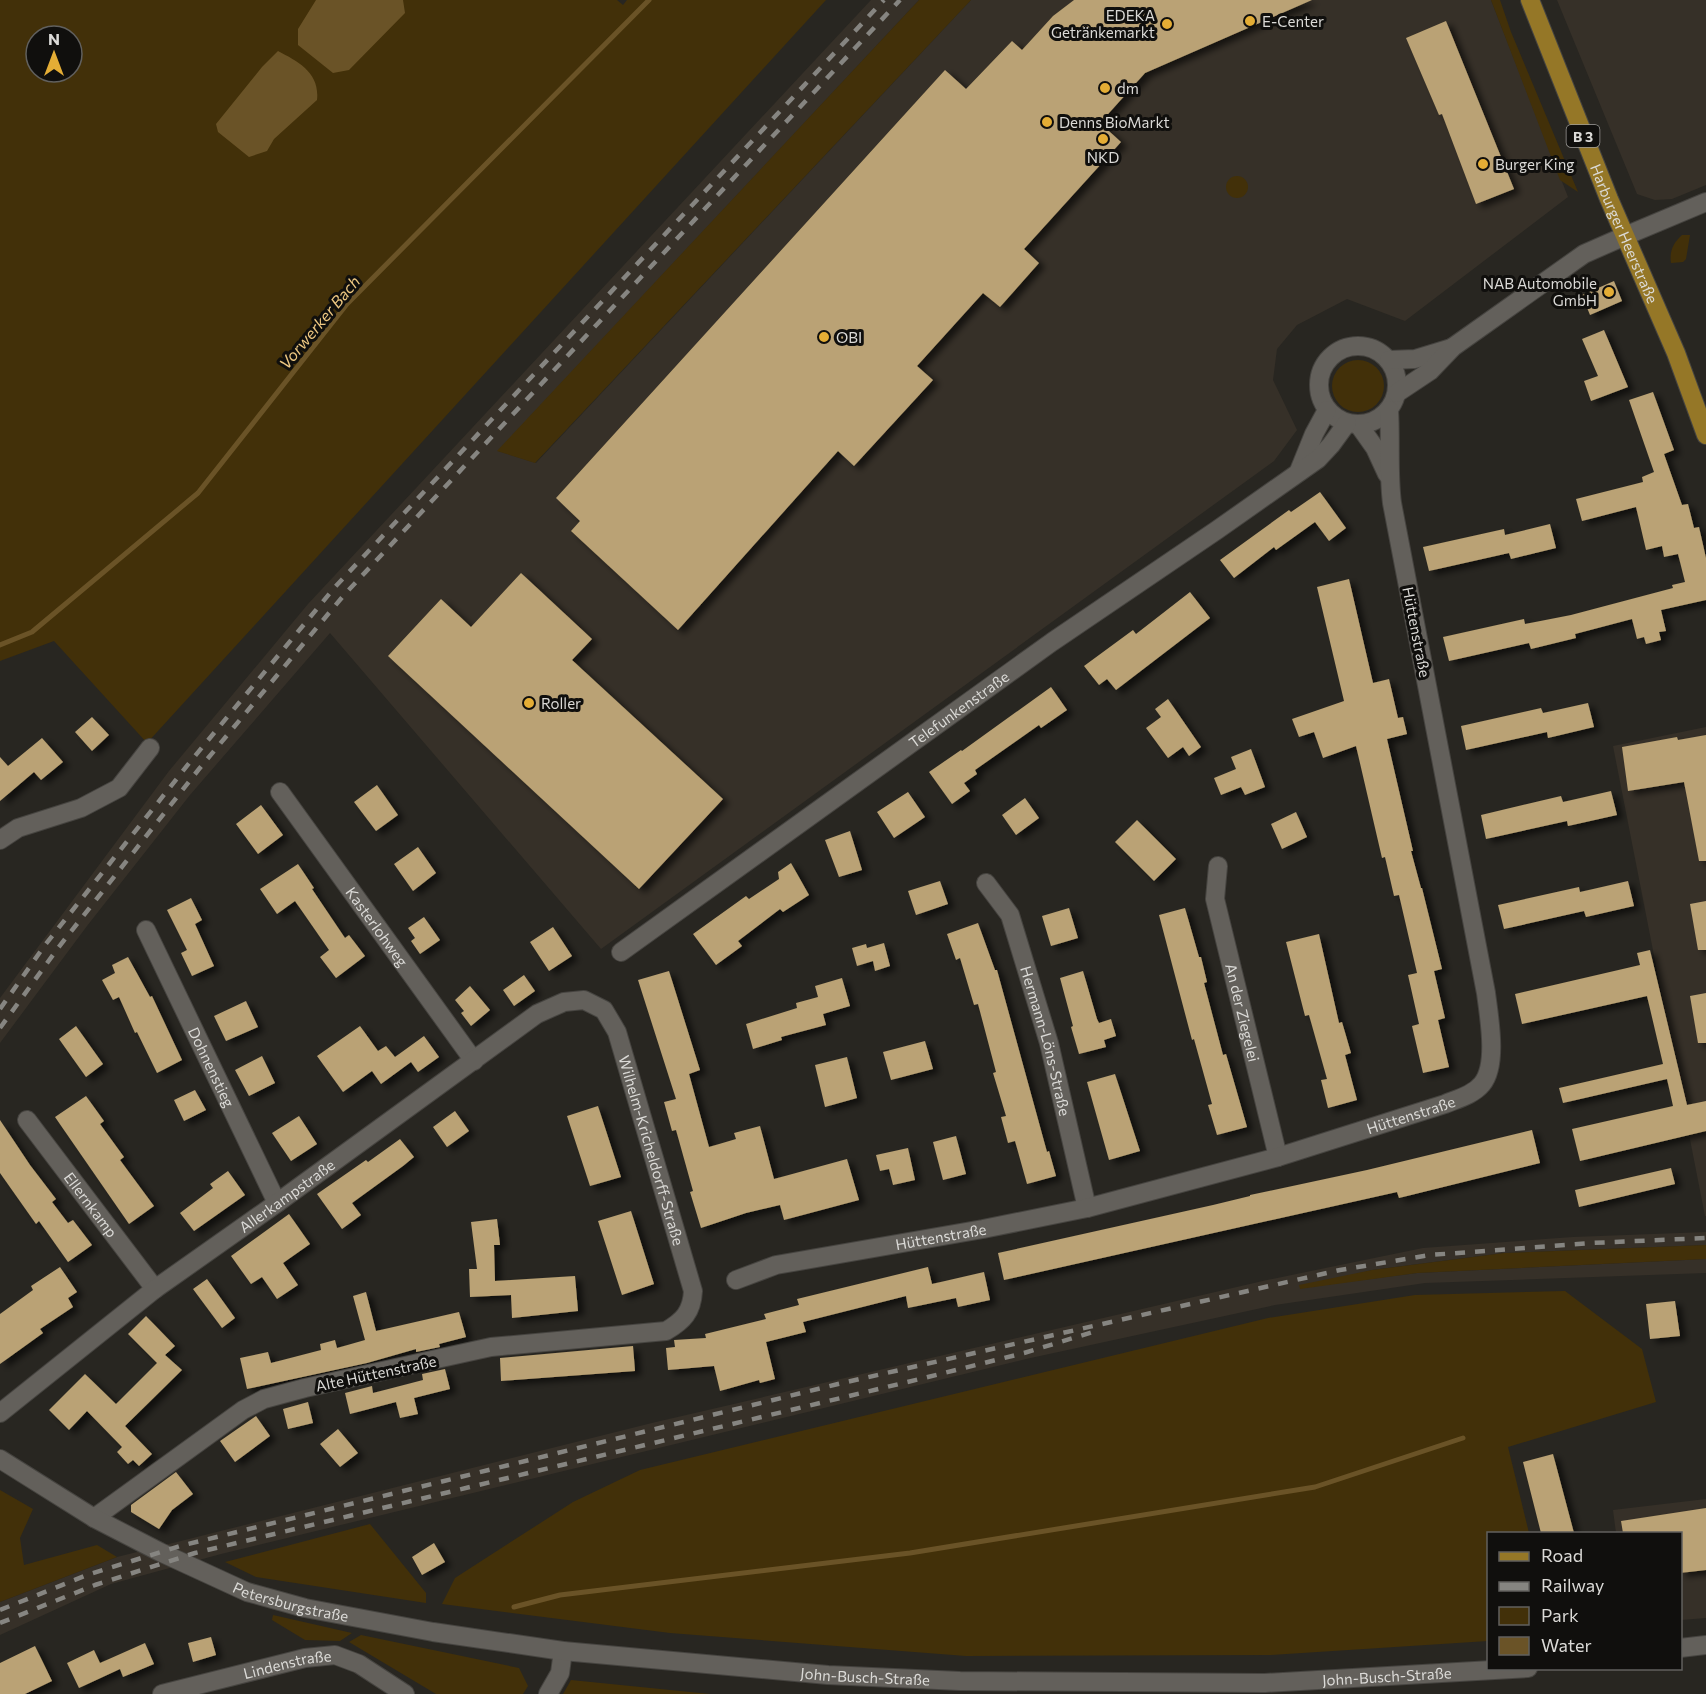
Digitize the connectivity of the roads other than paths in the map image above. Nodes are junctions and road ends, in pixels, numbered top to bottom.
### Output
1 (1530, 0) edge
2 (1706, 202) edge
3 (1625, 236) junction
4 (1453, 347) junction
5 (1389, 360) junction
6 (1397, 393) junction
7 (1327, 410) junction
8 (1389, 410) junction
9 (1353, 424) junction
10 (1706, 435) edge
11 (1299, 471) junction
12 (1389, 479) junction
13 (150, 748) dead end
14 (280, 792) dead end
15 (0, 840) edge
16 (1218, 866) dead end
17 (986, 883) dead end
18 (146, 930) dead end
19 (621, 952) dead end
20 (584, 1000) joint
21 (474, 1061) junction
22 (27, 1120) dead end
23 (1278, 1157) junction
24 (277, 1203) junction
25 (1087, 1208) junction
26 (736, 1280) dead end
27 (154, 1289) junction
28 (689, 1312) joint
29 (0, 1413) edge
30 (0, 1459) edge
31 (94, 1518) junction
32 (1706, 1645) edge
33 (1682, 1648) edge
34 (563, 1651) junction
35 (1493, 1670) edge
36 (162, 1694) edge
37 (405, 1694) edge
38 (548, 1694) edge

1 - 3 main road, Harburger Heerstraße / B 3
2 - 3 street
3 - 4 street
3 - 10 main road, Harburger Heerstraße / B 3
4 - 5 street
4 - 6 street
5 - 6 street
5 - 7 street
6 - 8 street
7 - 9 street
7 - 11 street, Telefunkenstraße
8 - 9 street
8 - 12 street
9 - 11 street, Telefunkenstraße
9 - 12 street
11 - 19 street, Telefunkenstraße
12 - 23 street, Hüttenstraße
13 - 15 street
14 - 21 street, Kasterlohweg
16 - 23 street, An der Ziegelei
17 - 25 street, Hermann-Löns-Straße
18 - 24 street, Dohnenstieg
20 - 21 street, Allerkampstraße
20 - 28 street, Wilhelm-Kricheldorff-Straße
21 - 24 street, Allerkampstraße
22 - 27 street, Ellernkamp
23 - 25 street, Hüttenstraße
24 - 27 street, Allerkampstraße
25 - 26 street, Hüttenstraße
27 - 29 street, Allerkampstraße
28 - 31 street, Alte Hüttenstraße
30 - 31 street, Petersburgstraße
31 - 34 street, Petersburgstraße
32 - 33 street
34 - 35 street, John-Busch-Straße
34 - 38 street
36 - 37 street, Lindenstraße

